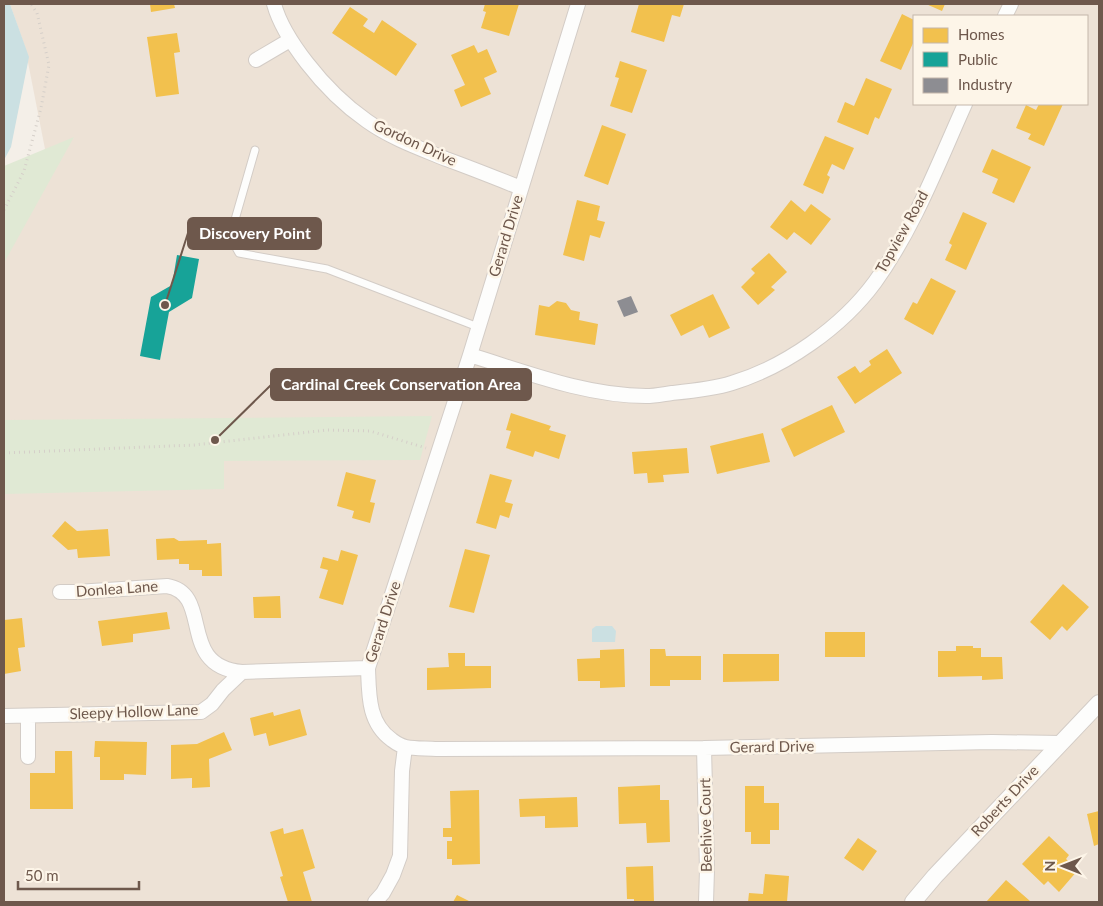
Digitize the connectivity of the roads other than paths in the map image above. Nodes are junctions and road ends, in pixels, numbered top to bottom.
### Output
1 (274, 4) edge
2 (578, 4) edge
3 (290, 40) junction
4 (256, 60) dead end
5 (965, 105) edge
6 (255, 150) dead end
7 (521, 188) junction
8 (478, 327) junction
9 (470, 355) junction
10 (60, 592) dead end
11 (368, 668) junction
12 (242, 672) junction
13 (1099, 703) edge
14 (4, 716) edge
15 (28, 716) junction
16 (1060, 743) junction
17 (405, 747) junction
18 (704, 748) junction
19 (28, 757) dead end
20 (375, 902) edge
21 (706, 902) edge
22 (913, 902) edge

1 - 3 street, Gordon Drive
2 - 7 street, Gerard Drive
3 - 4 street
3 - 7 street, Gordon Drive
5 - 9 street, Topview Road
6 - 8 lane
7 - 8 street, Gerard Drive
8 - 9 street, Gerard Drive
9 - 11 street, Gerard Drive
10 - 12 street, Donlea Lane
11 - 12 street
11 - 17 street, Gerard Drive
12 - 15 street, Sleepy Hollow Lane
13 - 16 street, Roberts Drive
14 - 15 street, Sleepy Hollow Lane
15 - 19 street
16 - 18 street, Gerard Drive
16 - 22 street, Roberts Drive
17 - 18 street, Gerard Drive
17 - 20 street
18 - 21 street, Beehive Court

